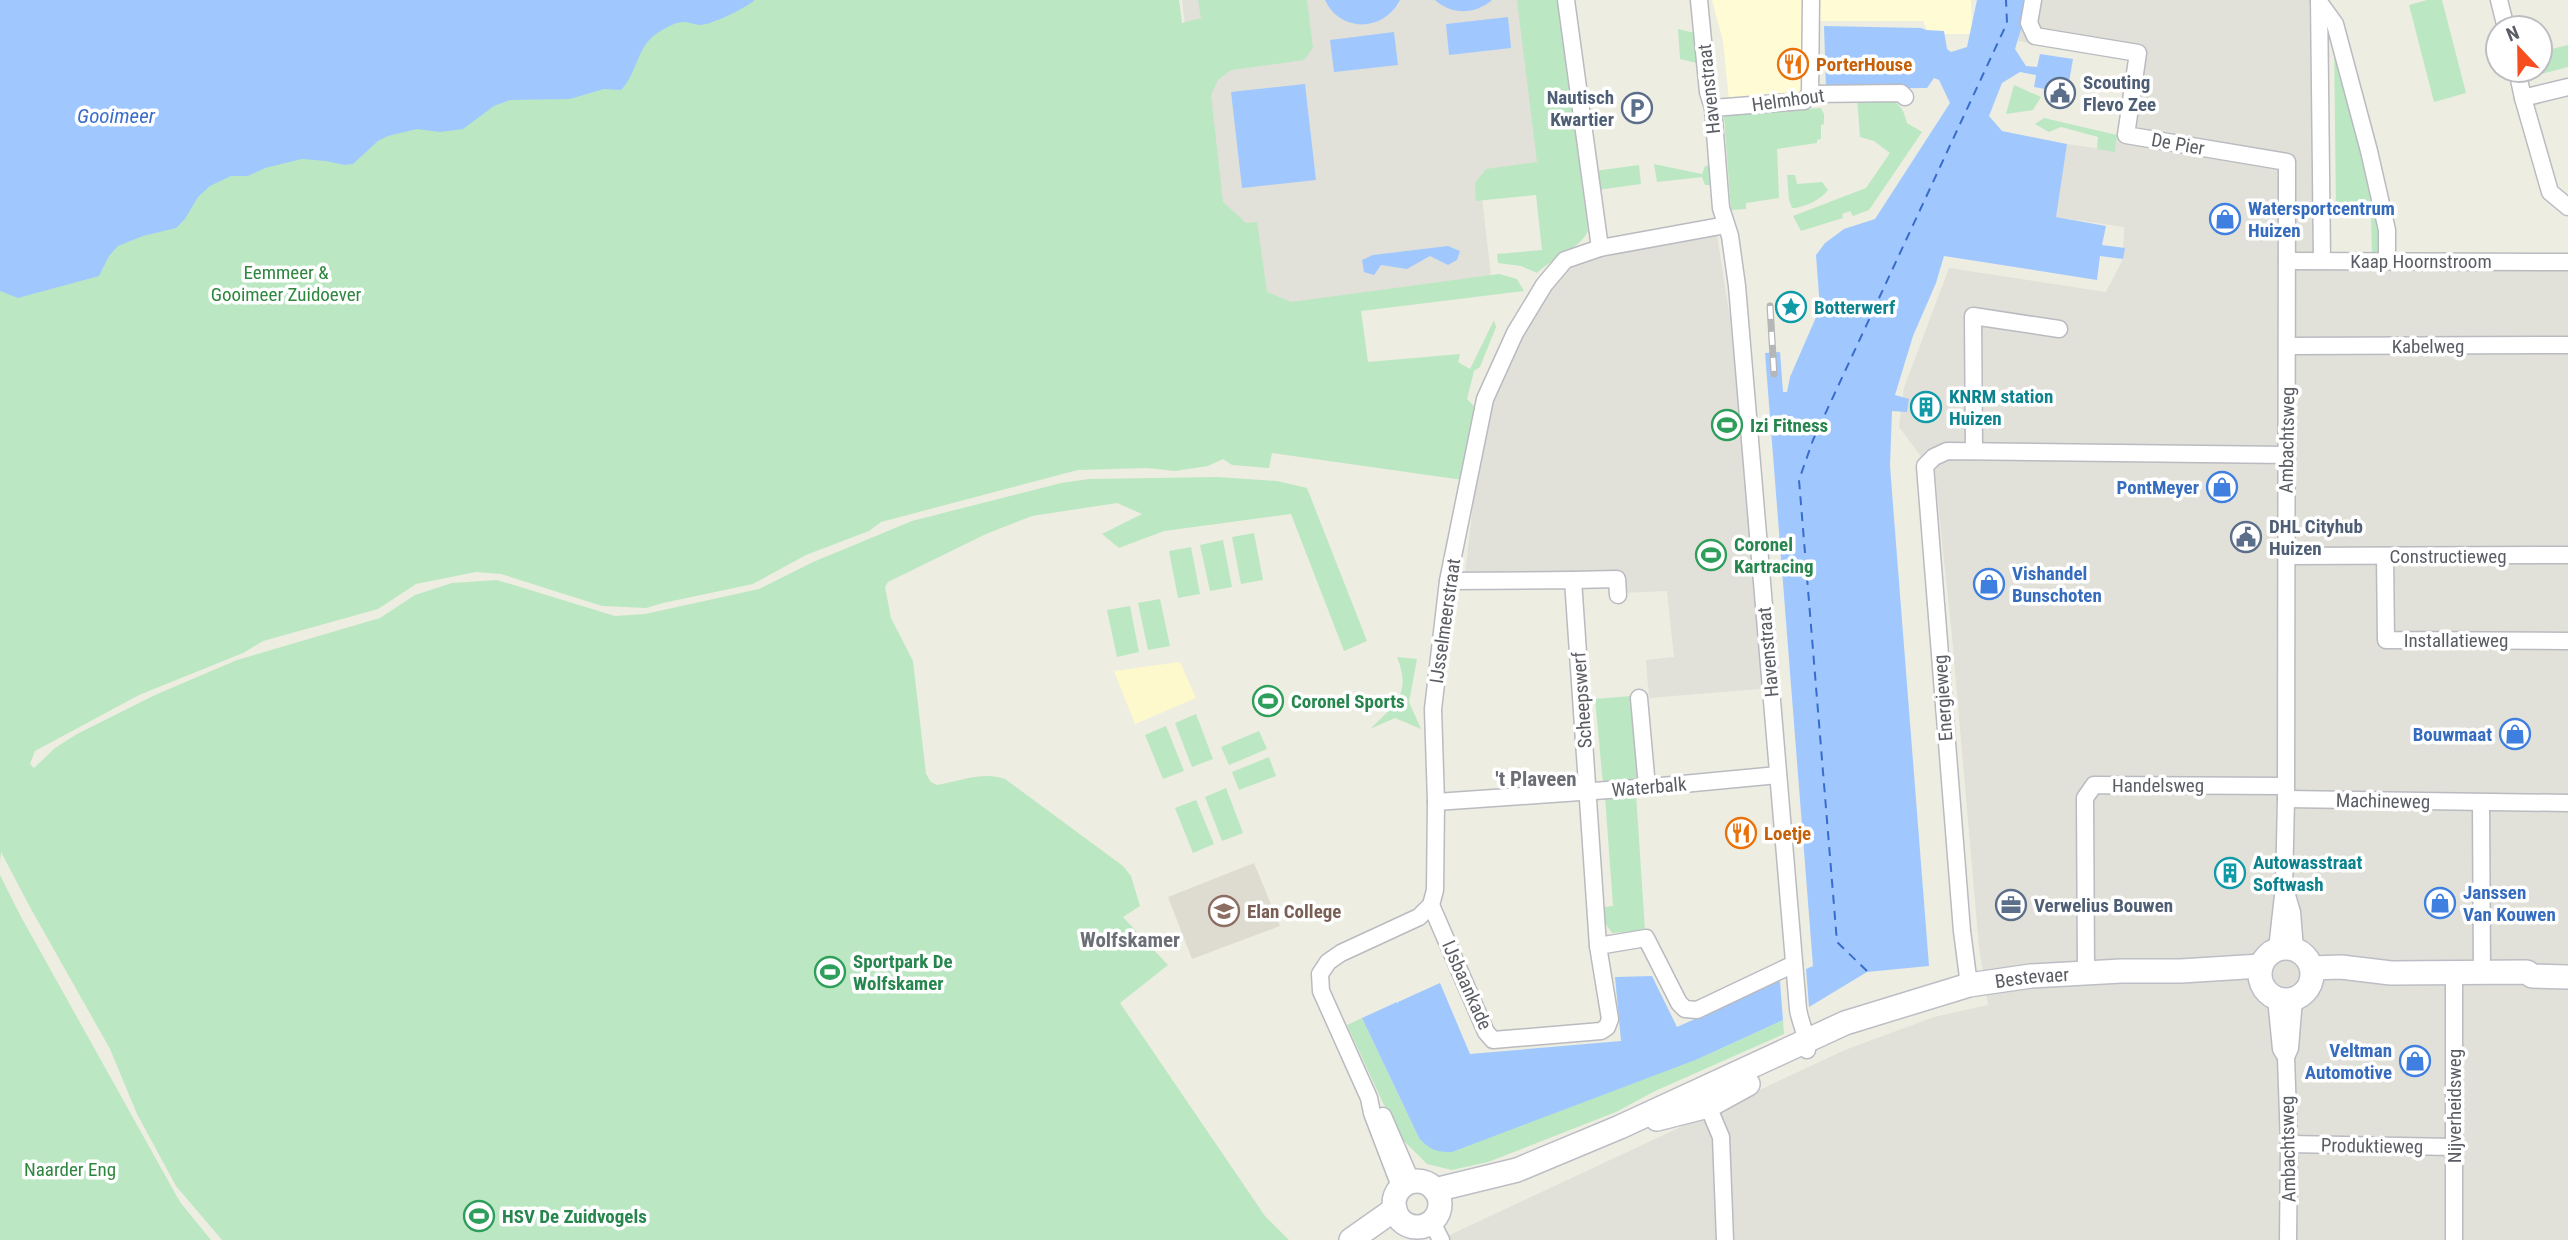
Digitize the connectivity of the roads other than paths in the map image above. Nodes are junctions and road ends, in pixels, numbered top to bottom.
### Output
1 (1566, 0) edge
2 (1699, 0) edge
3 (1811, 0) edge
4 (2033, 0) edge
5 (2319, 1) edge
6 (2520, 84) edge
7 (2568, 87) edge
8 (1810, 94) junction
9 (1905, 97) dead end
10 (2524, 98) junction
11 (1713, 108) junction
12 (2287, 162) joint
13 (2568, 207) edge
14 (1726, 225) junction
15 (2568, 246) edge
16 (1600, 248) junction
17 (2322, 260) junction
18 (2387, 260) junction
19 (2287, 261) junction
20 (2562, 262) edge
21 (2059, 329) dead end
22 (2568, 345) edge
23 (2288, 346) junction
24 (1975, 451) junction
25 (2287, 455) junction
26 (2568, 555) edge
27 (2286, 556) junction
28 (2385, 556) junction
29 (1573, 580) junction
30 (1448, 581) junction
31 (1618, 595) dead end
32 (2568, 641) edge
33 (1639, 698) dead end
34 (1778, 775) junction
35 (1647, 787) junction
36 (1588, 792) junction
37 (2286, 792) junction
38 (1436, 802) junction
39 (2481, 803) junction
40 (2568, 803) edge
41 (1432, 905) junction
42 (1598, 946) junction
43 (2286, 949) junction
44 (1794, 964) junction
45 (2568, 966) edge
46 (2086, 972) junction
47 (2527, 972) junction
48 (2454, 973) junction
49 (2482, 973) junction
50 (2312, 975) junction
51 (2568, 977) edge
52 (1969, 985) junction
53 (2273, 986) junction
54 (1807, 1047) junction
55 (1704, 1097) junction
56 (2289, 1144) junction
57 (2455, 1147) junction
58 (1403, 1201) junction
59 (1437, 1214) edge
60 (1351, 1240) edge
61 (1370, 1240) edge
62 (1725, 1240) edge
63 (2288, 1240) edge
64 (2454, 1240) edge

1 - 16 street
2 - 11 street, Havenstraat
3 - 8 street
4 - 12 street, De Pier
5 - 17 street
5 - 18 street
6 - 10 street
7 - 10 street
8 - 9 street, Helmhout
8 - 11 street, Helmhout
10 - 13 street
11 - 14 street, Havenstraat
12 - 19 street, Ambachtsweg
14 - 16 street, IJsselmeerstraat
14 - 34 street, Havenstraat
15 - 20 street, Kaap Hoornstroom
16 - 30 street, IJsselmeerstraat
17 - 18 street, Kaap Hoornstroom
17 - 19 street, Kaap Hoornstroom
18 - 20 street, Kaap Hoornstroom
19 - 23 street, Ambachtsweg
21 - 24 street
22 - 23 street, Kabelweg
23 - 25 street, Ambachtsweg
24 - 25 street, Energieweg
24 - 52 street, Energieweg
25 - 27 street, Ambachtsweg
26 - 28 street, Constructieweg
27 - 28 street, Constructieweg
27 - 37 street, Ambachtsweg
28 - 32 street, Installatieweg
29 - 30 street
29 - 31 street
29 - 36 street, Scheepswerf
30 - 38 street, IJsselmeerstraat
33 - 35 street
34 - 35 street, Waterbalk
34 - 44 street, Havenstraat
35 - 36 street, Waterbalk
36 - 38 street, Waterbalk
36 - 42 street, Scheepswerf
37 - 39 street, Machineweg
37 - 43 street, Ambachtsweg
37 - 46 street, Handelsweg
38 - 41 street, IJsselmeerstraat
39 - 40 street, Machineweg
39 - 49 street
41 - 42 street, IJsbaankade
41 - 58 street
42 - 44 street
43 - 50 street
43 - 53 street
44 - 54 street, Havenstraat
45 - 47 street
46 - 52 street, Bestevaer
46 - 53 street, Bestevaer
47 - 49 street
47 - 51 street
48 - 49 street
48 - 50 street
48 - 57 street, Nijverheidsweg
50 - 53 street
52 - 54 street, Bestevaer
53 - 56 street, Ambachtsweg
54 - 55 street, Bestevaer
55 - 59 street, Bestevaer
55 - 62 street
56 - 57 street, Produktieweg
56 - 63 street, Ambachtsweg
57 - 64 street, Nijverheidsweg
58 - 59 street, Bestevaer
58 - 59 street
58 - 60 street
58 - 61 street

